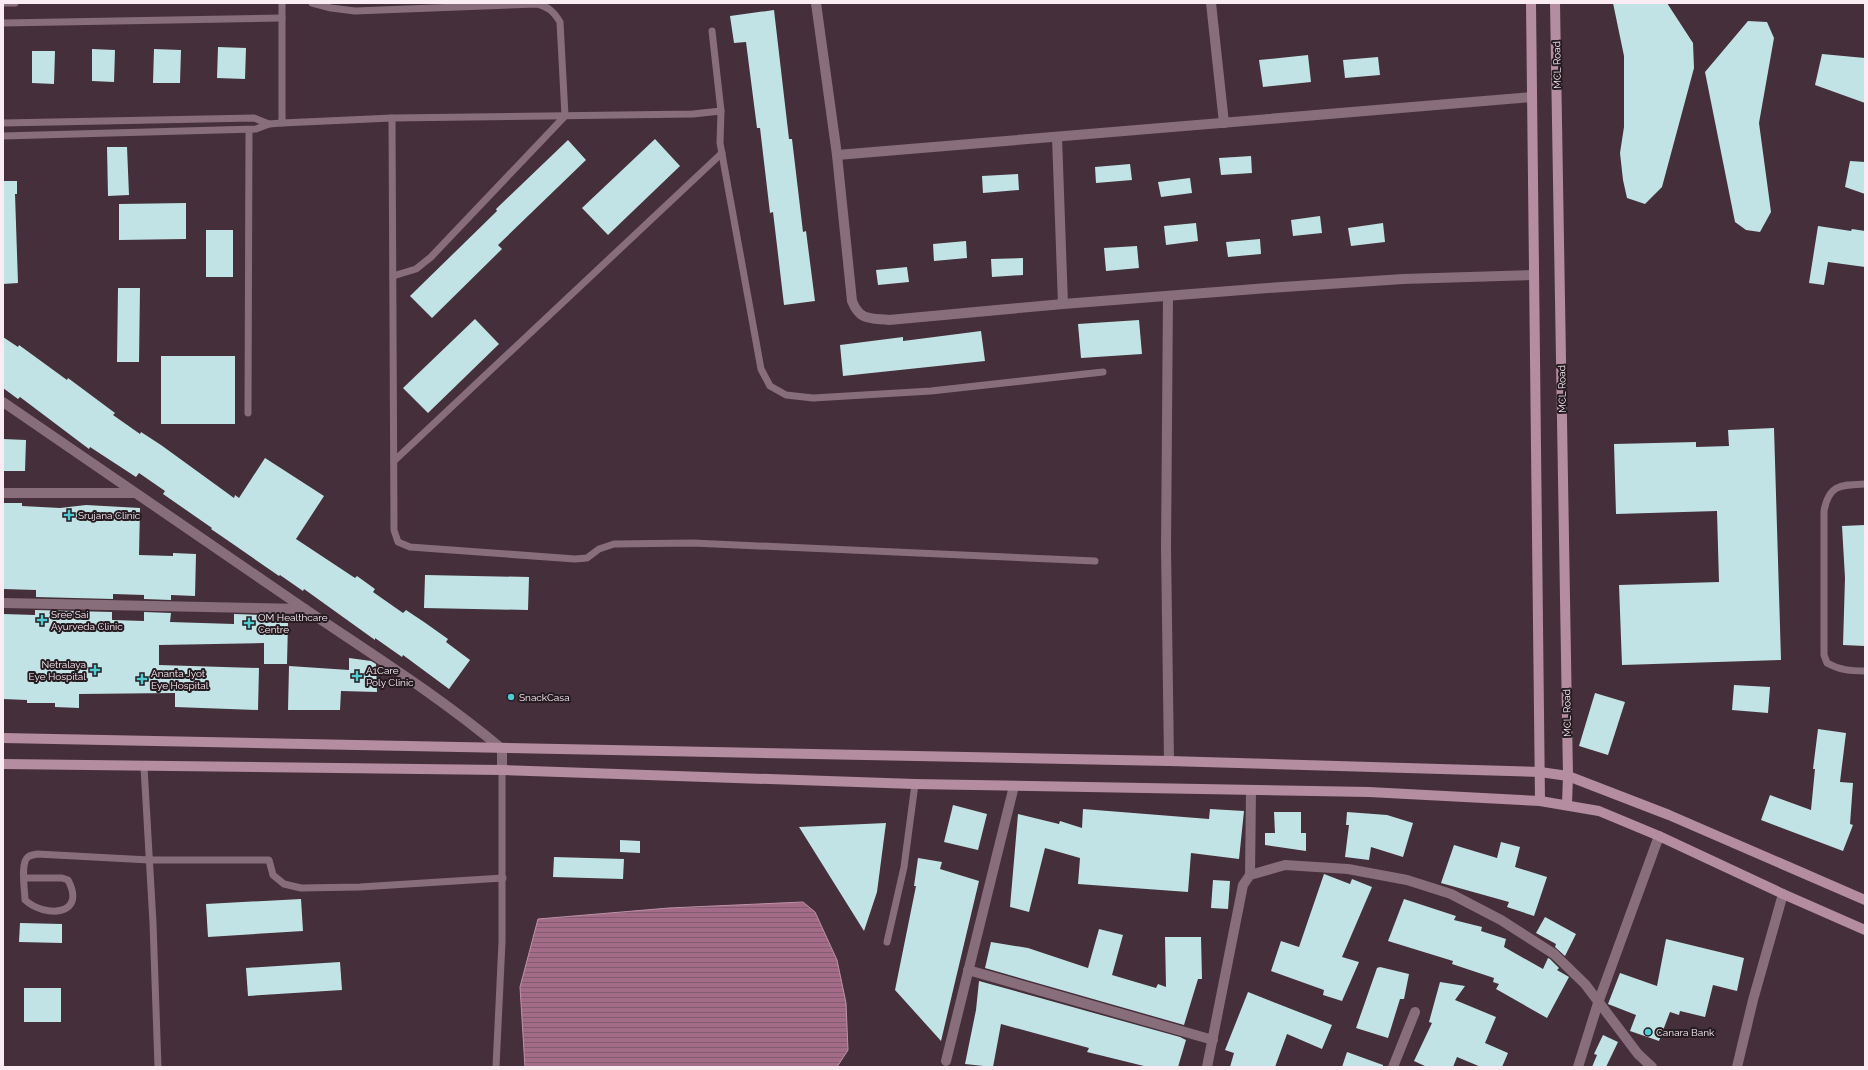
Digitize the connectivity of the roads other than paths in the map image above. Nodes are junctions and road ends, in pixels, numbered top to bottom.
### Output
1 (3, 3) edge
2 (15, 3) edge
3 (282, 3) edge
4 (312, 3) edge
5 (816, 3) edge
6 (1211, 3) edge
7 (1531, 3) edge
8 (1555, 3) edge
9 (282, 18) junction
10 (3, 23) edge
11 (712, 32) dead end
12 (1532, 97) junction
13 (721, 111) junction
14 (565, 116) junction
15 (392, 118) junction
16 (3, 123) edge
17 (282, 123) junction
18 (1224, 123) junction
19 (269, 124) junction
20 (249, 130) junction
21 (3, 136) edge
22 (1057, 137) junction
23 (722, 153) junction
24 (837, 155) junction
25 (1534, 275) junction
26 (393, 276) junction
27 (1168, 296) junction
28 (1063, 304) junction
29 (1102, 372) dead end
30 (3, 402) edge
31 (248, 413) dead end
32 (394, 461) junction
33 (1865, 484) edge
34 (3, 493) edge
35 (134, 494) junction
36 (1095, 561) dead end
37 (3, 603) edge
38 (305, 609) junction
39 (1865, 671) edge
40 (3, 738) edge
41 (502, 749) junction
42 (1168, 762) junction
43 (3, 764) edge
44 (144, 767) junction
45 (502, 770) junction
46 (1540, 772) junction
47 (1568, 776) junction
48 (914, 784) junction
49 (1014, 786) junction
50 (1251, 791) junction
51 (1540, 801) junction
52 (1567, 804) junction
53 (1659, 836) junction
54 (149, 860) junction
55 (1250, 875) junction
56 (24, 878) junction
57 (503, 878) junction
58 (1783, 894) junction
59 (1865, 900) edge
60 (1865, 930) edge
61 (887, 942) dead end
62 (968, 970) junction
63 (1598, 1003) junction
64 (1415, 1012) dead end
65 (1213, 1040) junction
66 (946, 1061) dead end
67 (158, 1067) edge
68 (496, 1067) edge
69 (1207, 1067) edge
70 (1393, 1067) edge
71 (1578, 1067) edge
72 (1652, 1067) edge
73 (1737, 1067) edge

1 - 2 lane
3 - 9 lane
4 - 14 lane
5 - 24 street
6 - 18 street
7 - 12 main road
8 - 47 main road, MCL Road
9 - 10 lane
9 - 17 lane
11 - 13 lane
12 - 18 street
12 - 25 main road
13 - 14 lane
13 - 23 lane
14 - 15 lane
14 - 26 lane
15 - 17 lane
15 - 26 lane
16 - 19 lane
17 - 19 lane
18 - 22 street
19 - 20 lane
20 - 21 lane
20 - 31 lane
22 - 24 street
22 - 28 street
23 - 29 lane
23 - 32 lane
24 - 28 street
25 - 27 street
25 - 46 main road
26 - 32 lane
27 - 28 street
27 - 42 street
30 - 35 street
32 - 36 lane
33 - 39 lane
34 - 35 street
35 - 38 street
37 - 38 street
38 - 41 street
40 - 41 main road
41 - 42 main road
41 - 45 street
42 - 46 main road
43 - 44 main road
44 - 45 main road
44 - 54 lane
45 - 48 main road
45 - 57 lane
46 - 47 main road
46 - 51 main road
47 - 52 main road, MCL Road
47 - 59 main road
48 - 49 main road
48 - 61 lane
49 - 50 main road
49 - 62 street
50 - 51 main road
50 - 55 street
51 - 52 main road
52 - 53 main road
53 - 58 main road
53 - 63 street
54 - 56 lane
54 - 57 lane
54 - 67 lane
55 - 63 street
55 - 65 street
56 - 56 lane
57 - 68 lane
58 - 60 main road
58 - 73 street
62 - 65 street
62 - 66 street
63 - 71 street
63 - 72 street
64 - 70 street
65 - 69 street

